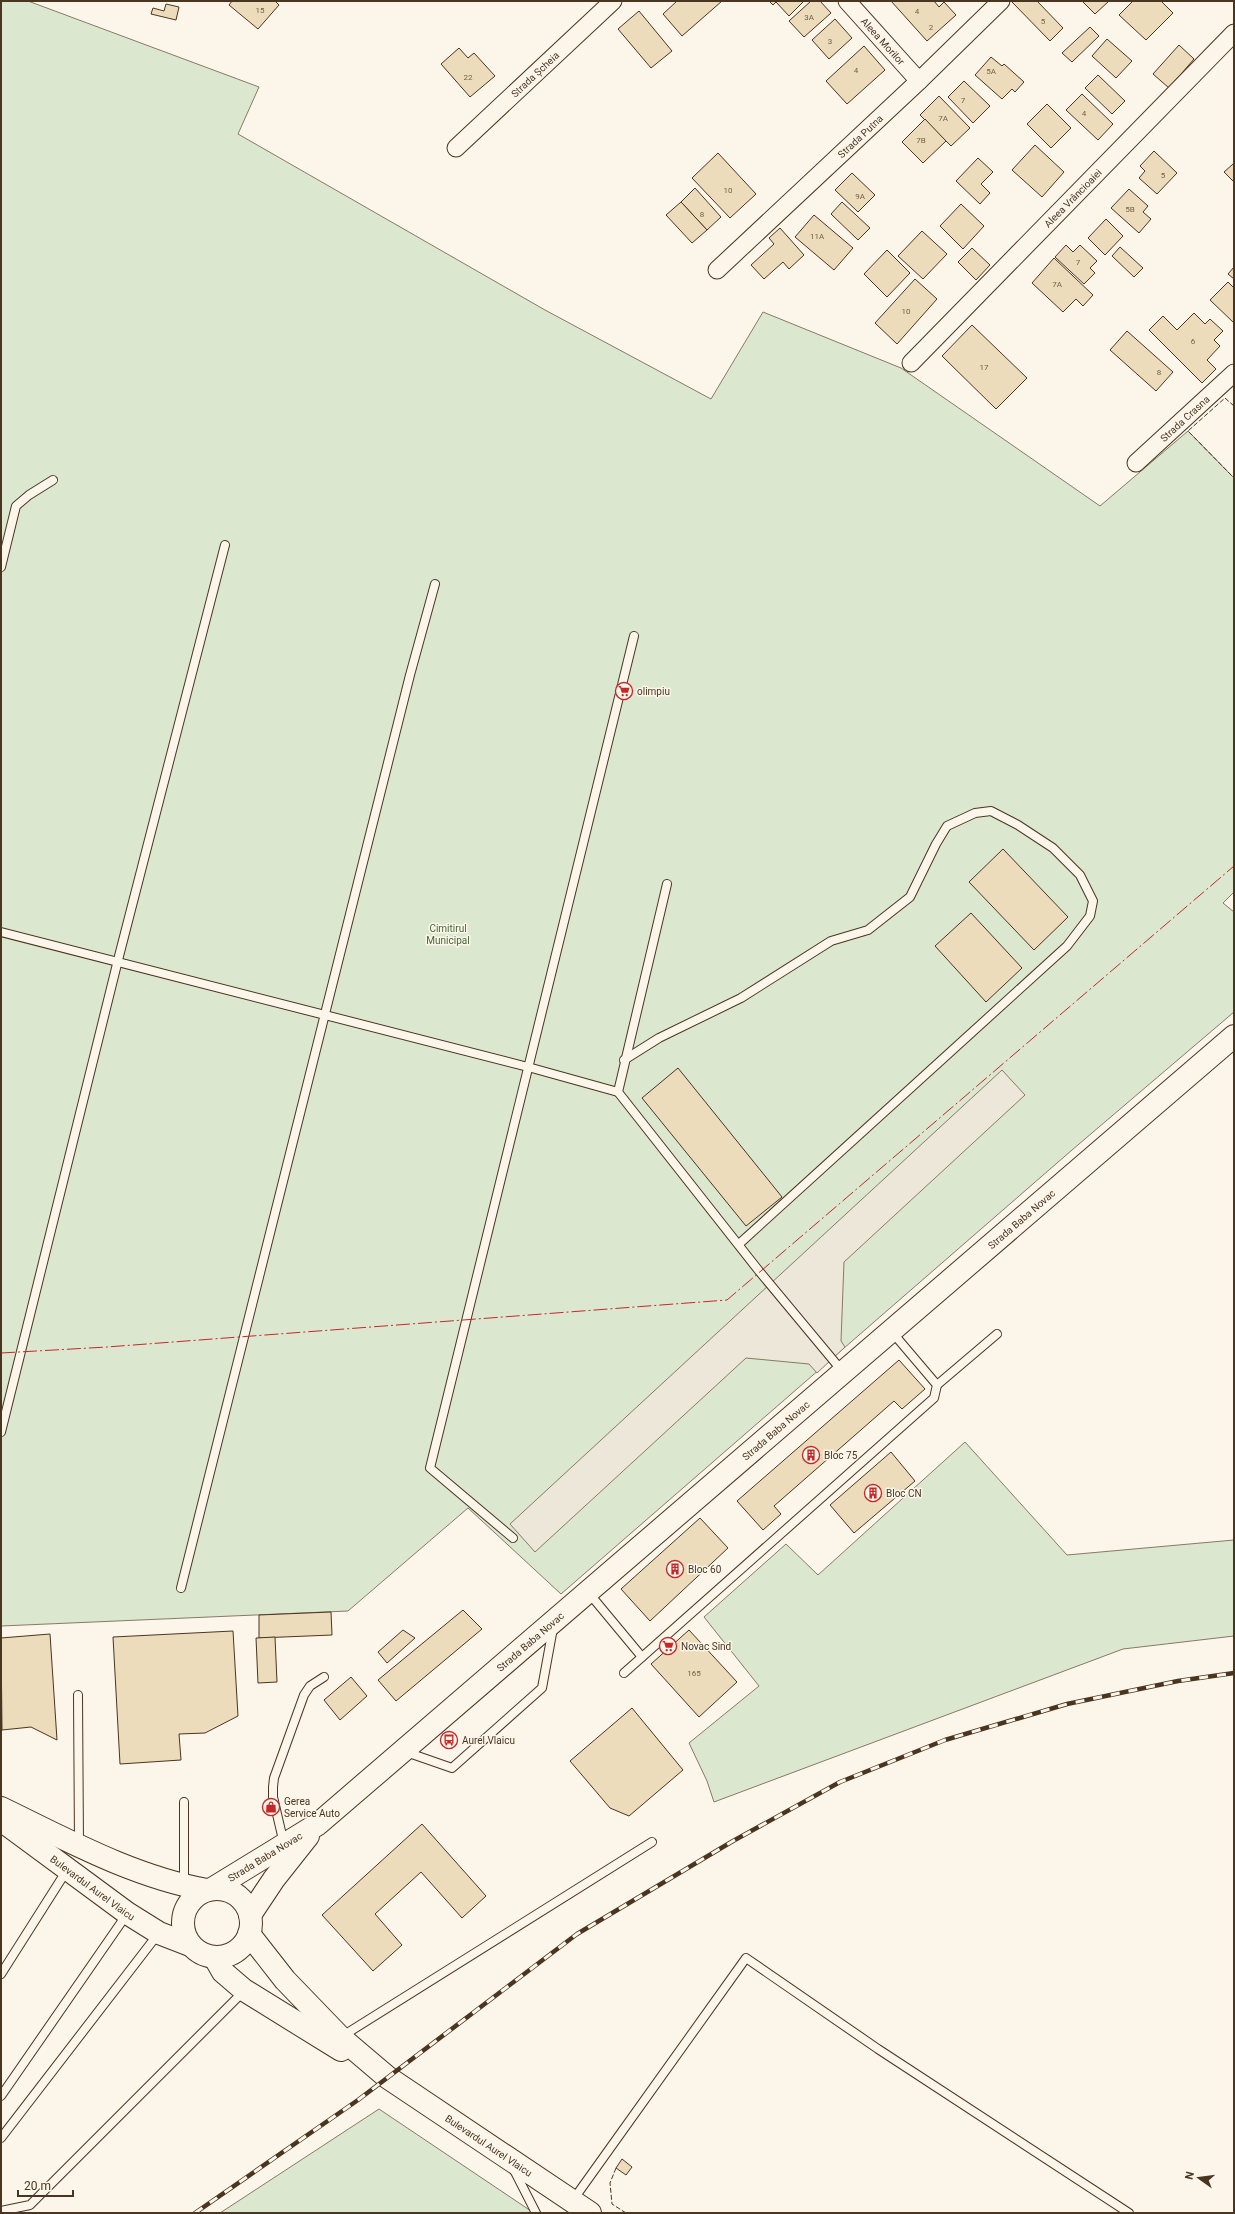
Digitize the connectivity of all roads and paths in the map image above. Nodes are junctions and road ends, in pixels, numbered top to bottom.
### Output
1 (613, 1) edge
2 (847, 1) edge
3 (1001, 1) edge
4 (1234, 33) edge
5 (919, 81) junction
6 (456, 148) dead end
7 (717, 270) dead end
8 (911, 363) dead end
9 (1234, 373) edge
10 (1136, 463) dead end
11 (52, 480) dead end
12 (225, 545) dead end
13 (1, 567) edge
14 (435, 584) dead end
15 (634, 636) dead end
16 (667, 884) dead end
17 (1, 932) edge
18 (118, 960) junction
19 (324, 1015) junction
20 (1234, 1036) edge
21 (624, 1060) junction
22 (528, 1067) junction
23 (618, 1092) junction
24 (738, 1244) junction
25 (891, 1331) junction
26 (997, 1334) dead end
27 (843, 1372) junction
28 (937, 1385) junction
29 (1, 1432) edge
30 (513, 1538) dead end
31 (181, 1588) dead end
32 (588, 1592) junction
33 (554, 1621) junction
34 (642, 1657) junction
35 (624, 1673) dead end
36 (324, 1677) dead end
37 (78, 1695) dead end
38 (403, 1751) junction
39 (184, 1802) dead end
40 (1, 1808) edge
41 (1, 1820) edge
42 (318, 1824) junction
43 (652, 1842) dead end
44 (79, 1845) junction
45 (284, 1845) junction
46 (67, 1869) junction
47 (184, 1886) junction
48 (209, 1889) junction
49 (127, 1913) junction
50 (250, 1925) junction
51 (159, 1933) junction
52 (190, 1945) junction
53 (215, 1958) junction
54 (1, 1974) edge
55 (244, 1990) junction
56 (340, 2037) junction
57 (387, 2076) junction
58 (1, 2096) edge
59 (1, 2138) edge
60 (507, 2157) junction
61 (572, 2201) junction
62 (1, 2210) edge
63 (536, 2213) edge
64 (590, 2213) edge
65 (1129, 2213) edge

1 - 6 street, Strada Șcheia
2 - 5 street, Aleea Morilor
3 - 5 street, Strada Putna
4 - 8 street, Aleea Vrâncioaiei
5 - 7 street, Strada Putna
9 - 10 street, Strada Crasna
11 - 13 lane
12 - 18 lane
14 - 19 lane
15 - 22 lane
16 - 21 lane
17 - 18 lane
18 - 19 lane
18 - 29 lane
19 - 22 lane
19 - 31 lane
20 - 25 main road, Strada Baba Novac
21 - 23 lane
21 - 24 lane
22 - 23 lane
22 - 30 lane
23 - 24 lane
24 - 27 lane
25 - 27 main road, Strada Baba Novac
25 - 28 lane
26 - 28 lane
27 - 32 main road, Strada Baba Novac
28 - 34 lane
32 - 33 main road, Strada Baba Novac
32 - 34 lane
33 - 38 main road, Strada Baba Novac
33 - 38 lane
34 - 35 lane
36 - 45 lane
37 - 44 lane
38 - 42 main road, Strada Baba Novac
39 - 47 lane
40 - 44 main road
41 - 46 main road, Bulevardul Aurel Vlaicu
42 - 45 main road, Strada Baba Novac
42 - 50 main road, Strada Baba Novac
43 - 56 lane
44 - 47 main road
45 - 48 main road, Strada Baba Novac
46 - 49 main road, Bulevardul Aurel Vlaicu
46 - 54 lane
47 - 48 main road
48 - 50 main road
48 - 52 main road
49 - 51 main road, Bulevardul Aurel Vlaicu
49 - 58 lane
50 - 53 main road
50 - 56 main road, Bulevardul Aurel Vlaicu
51 - 52 main road, Bulevardul Aurel Vlaicu
51 - 59 lane
52 - 53 main road
53 - 55 main road, Bulevardul Aurel Vlaicu
55 - 57 main road, Bulevardul Aurel Vlaicu
55 - 62 lane
56 - 57 main road, Bulevardul Aurel Vlaicu
57 - 60 main road, Bulevardul Aurel Vlaicu
60 - 61 main road, Bulevardul Aurel Vlaicu
60 - 63 lane
61 - 64 main road, Bulevardul Aurel Vlaicu
61 - 65 lane

